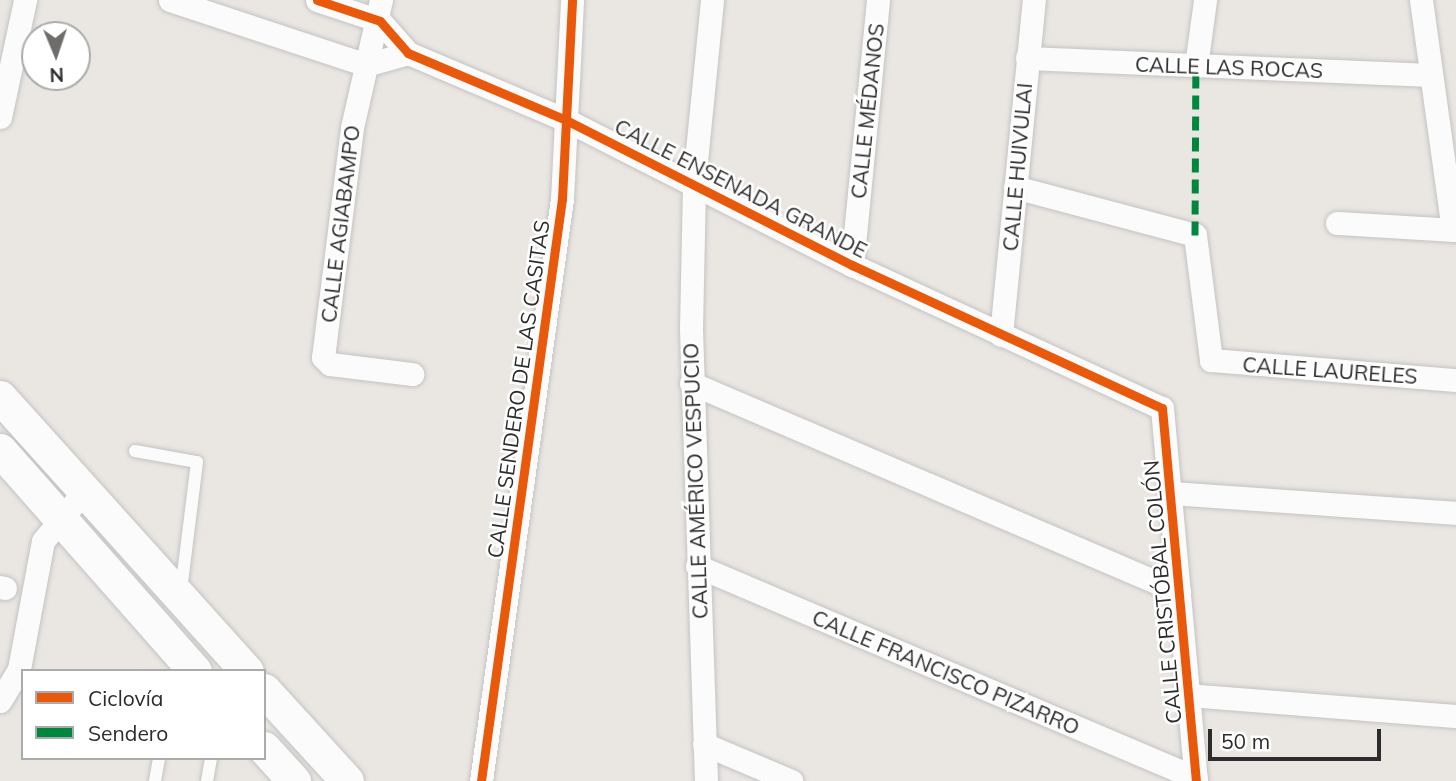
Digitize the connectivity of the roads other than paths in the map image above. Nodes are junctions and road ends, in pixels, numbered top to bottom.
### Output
1 (25, 0) edge
2 (170, 0) edge
3 (317, 0) edge
4 (572, 0) edge
5 (712, 0) edge
6 (878, 0) edge
7 (1034, 0) edge
8 (1205, 0) edge
9 (1421, 0) edge
10 (381, 10) edge
11 (408, 53) junction
12 (1027, 58) junction
13 (366, 65) junction
14 (1196, 66) junction
15 (1431, 75) junction
16 (0, 117) edge
17 (566, 120) junction
18 (694, 181) junction
19 (1015, 187) junction
20 (1337, 223) dead end
21 (1455, 230) edge
22 (852, 265) junction
23 (1001, 335) junction
24 (412, 374) dead end
25 (1456, 380) edge
26 (691, 383) junction
27 (0, 397) edge
28 (1157, 404) joint
29 (0, 450) edge
30 (135, 451) dead end
31 (84, 491) junction
32 (1172, 493) junction
33 (1456, 513) edge
34 (59, 519) junction
35 (697, 566) junction
36 (1179, 592) junction
37 (181, 598) junction
38 (193, 669) edge
39 (245, 669) edge
40 (266, 692) edge
41 (1188, 695) junction
42 (0, 701) edge
43 (1456, 716) edge
44 (704, 744) junction
45 (266, 750) edge
46 (159, 760) edge
47 (211, 760) edge
48 (1196, 779) edge
49 (155, 781) edge
50 (207, 781) edge
51 (294, 781) edge
52 (347, 781) edge
53 (481, 781) edge
54 (706, 781) edge
55 (791, 781) edge

1 - 16 street
2 - 13 street
3 - 10 street
4 - 17 street, CALLE SENDERO DE LAS CASITAS
5 - 18 street, CALLE AMÉRICO VESPUCIO
6 - 22 street, CALLE MÉDANOS
7 - 12 street, CALLE HUIVULAI
8 - 14 street
9 - 15 street
10 - 11 street, CALLE ENSENADA GRANDE
10 - 13 street, CALLE AGIABAMPO
11 - 13 street
11 - 17 street, CALLE ENSENADA GRANDE
12 - 14 street, CALLE LAS ROCAS
12 - 19 street, CALLE HUIVULAI
13 - 24 street, CALLE AGIABAMPO
14 - 15 street, CALLE LAS ROCAS
15 - 21 street
17 - 18 street, CALLE ENSENADA GRANDE
17 - 53 street, CALLE SENDERO DE LAS CASITAS
18 - 22 street, CALLE ENSENADA GRANDE
18 - 26 street, CALLE AMÉRICO VESPUCIO
19 - 23 street, CALLE HUIVULAI
19 - 25 street, CALLE LAURELES
20 - 21 street
22 - 23 street, CALLE ENSENADA GRANDE
23 - 28 street, CALLE ENSENADA GRANDE
26 - 35 street, CALLE AMÉRICO VESPUCIO
26 - 36 street
27 - 31 street
28 - 32 street, CALLE CRISTÓBAL COLÓN
29 - 34 street
30 - 37 lane
31 - 34 street
31 - 37 street
32 - 33 street
32 - 36 street, CALLE CRISTÓBAL COLÓN
34 - 38 street
34 - 42 street
35 - 44 street, CALLE AMÉRICO VESPUCIO
35 - 48 street, CALLE FRANCISCO PIZARRO
36 - 41 street, CALLE CRISTÓBAL COLÓN
37 - 39 street
40 - 52 street
41 - 43 street
41 - 48 street, CALLE CRISTÓBAL COLÓN
44 - 54 street, CALLE AMÉRICO VESPUCIO
44 - 55 street
45 - 51 street
46 - 49 lane
47 - 50 lane

